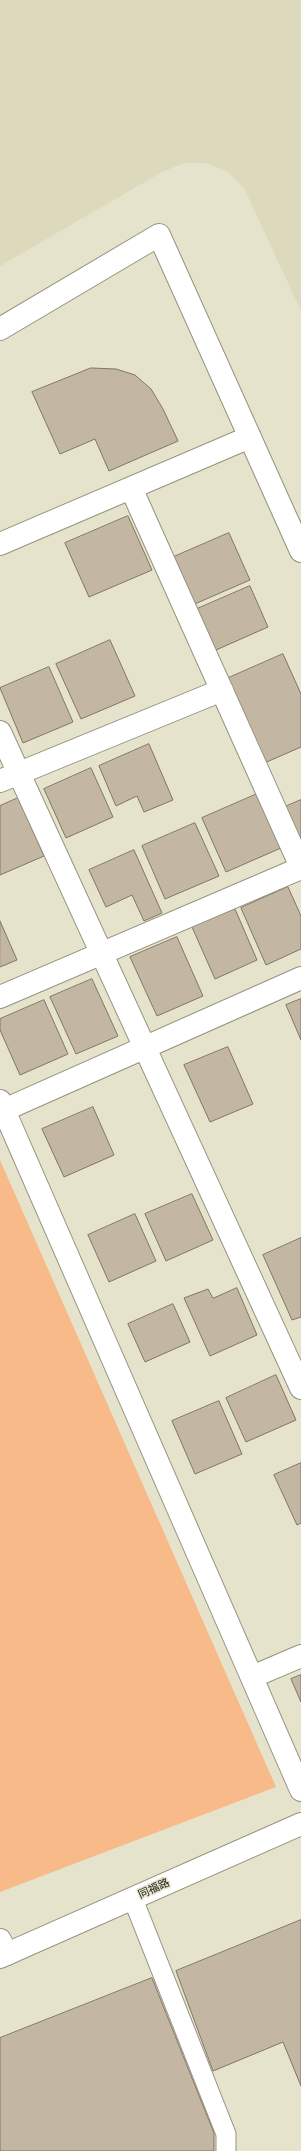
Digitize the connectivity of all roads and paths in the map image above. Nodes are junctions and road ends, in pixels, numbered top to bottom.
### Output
1 (0, 329) edge
2 (250, 437) junction
3 (131, 488) junction
4 (0, 544) edge
5 (301, 551) edge
6 (222, 690) junction
7 (0, 732) edge
8 (9, 777) edge
9 (301, 868) edge
10 (102, 954) junction
11 (301, 978) edge
12 (0, 997) edge
13 (145, 1048) junction
14 (2, 1106) edge
15 (301, 1388) edge
16 (301, 1656) edge
17 (252, 1677) junction
18 (301, 1790) edge
19 (301, 1824) edge
20 (133, 1899) junction
21 (2, 1950) edge
22 (226, 2151) edge

1 - 2 street
2 - 3 street
2 - 5 street
3 - 4 street
3 - 6 street
6 - 8 street
6 - 9 street
7 - 8 street
8 - 10 street
9 - 10 street
10 - 12 street
10 - 13 street
11 - 13 street
13 - 14 street
13 - 15 street
14 - 17 street
16 - 17 street
17 - 18 street
19 - 20 street, 同福路
20 - 21 street, 同福路
20 - 22 lane

